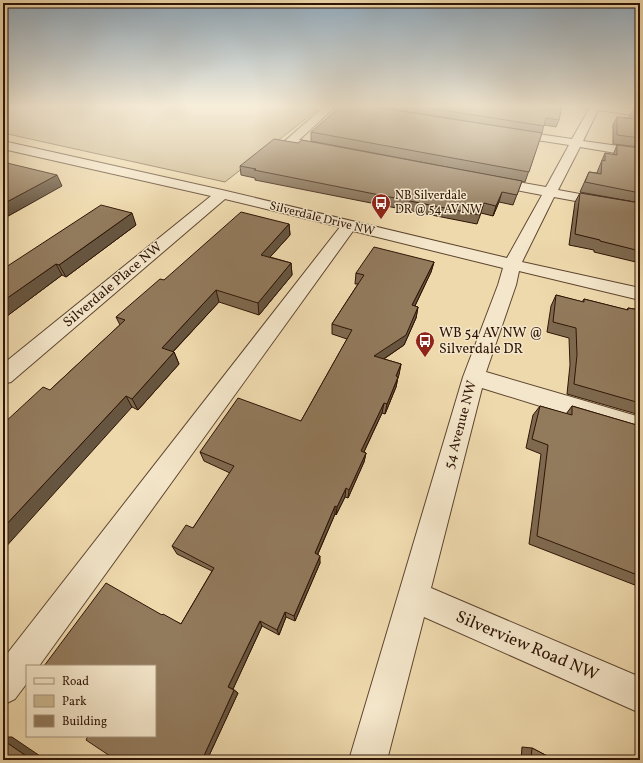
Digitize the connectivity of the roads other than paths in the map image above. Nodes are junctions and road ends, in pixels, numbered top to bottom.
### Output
1 (292, 141) edge
2 (560, 141) edge
3 (576, 143) junction
4 (3, 145) edge
5 (330, 150) edge
6 (640, 153) edge
7 (479, 179) edge
8 (550, 192) junction
9 (222, 194) junction
10 (640, 209) edge
11 (349, 226) junction
12 (512, 264) junction
13 (640, 294) edge
14 (3, 376) edge
15 (474, 377) junction
16 (640, 427) edge
17 (414, 597) junction
18 (3, 688) edge
19 (640, 695) edge
20 (368, 760) edge

1 - 5 street
2 - 3 street
3 - 6 street
3 - 8 street, 54 Avenue NW
4 - 9 street, Silverdale Drive NW
7 - 8 street
8 - 10 street
8 - 12 street, 54 Avenue NW
9 - 11 street, Silverdale Drive NW
9 - 14 street, Silverdale Place NW
11 - 12 street, Silverdale Drive NW
11 - 18 street
12 - 13 street, Silverdale Drive NW
12 - 15 street, 54 Avenue NW
15 - 16 street
15 - 17 street, 54 Avenue NW
17 - 19 street, Silverview Road NW
17 - 20 street, 54 Avenue NW

